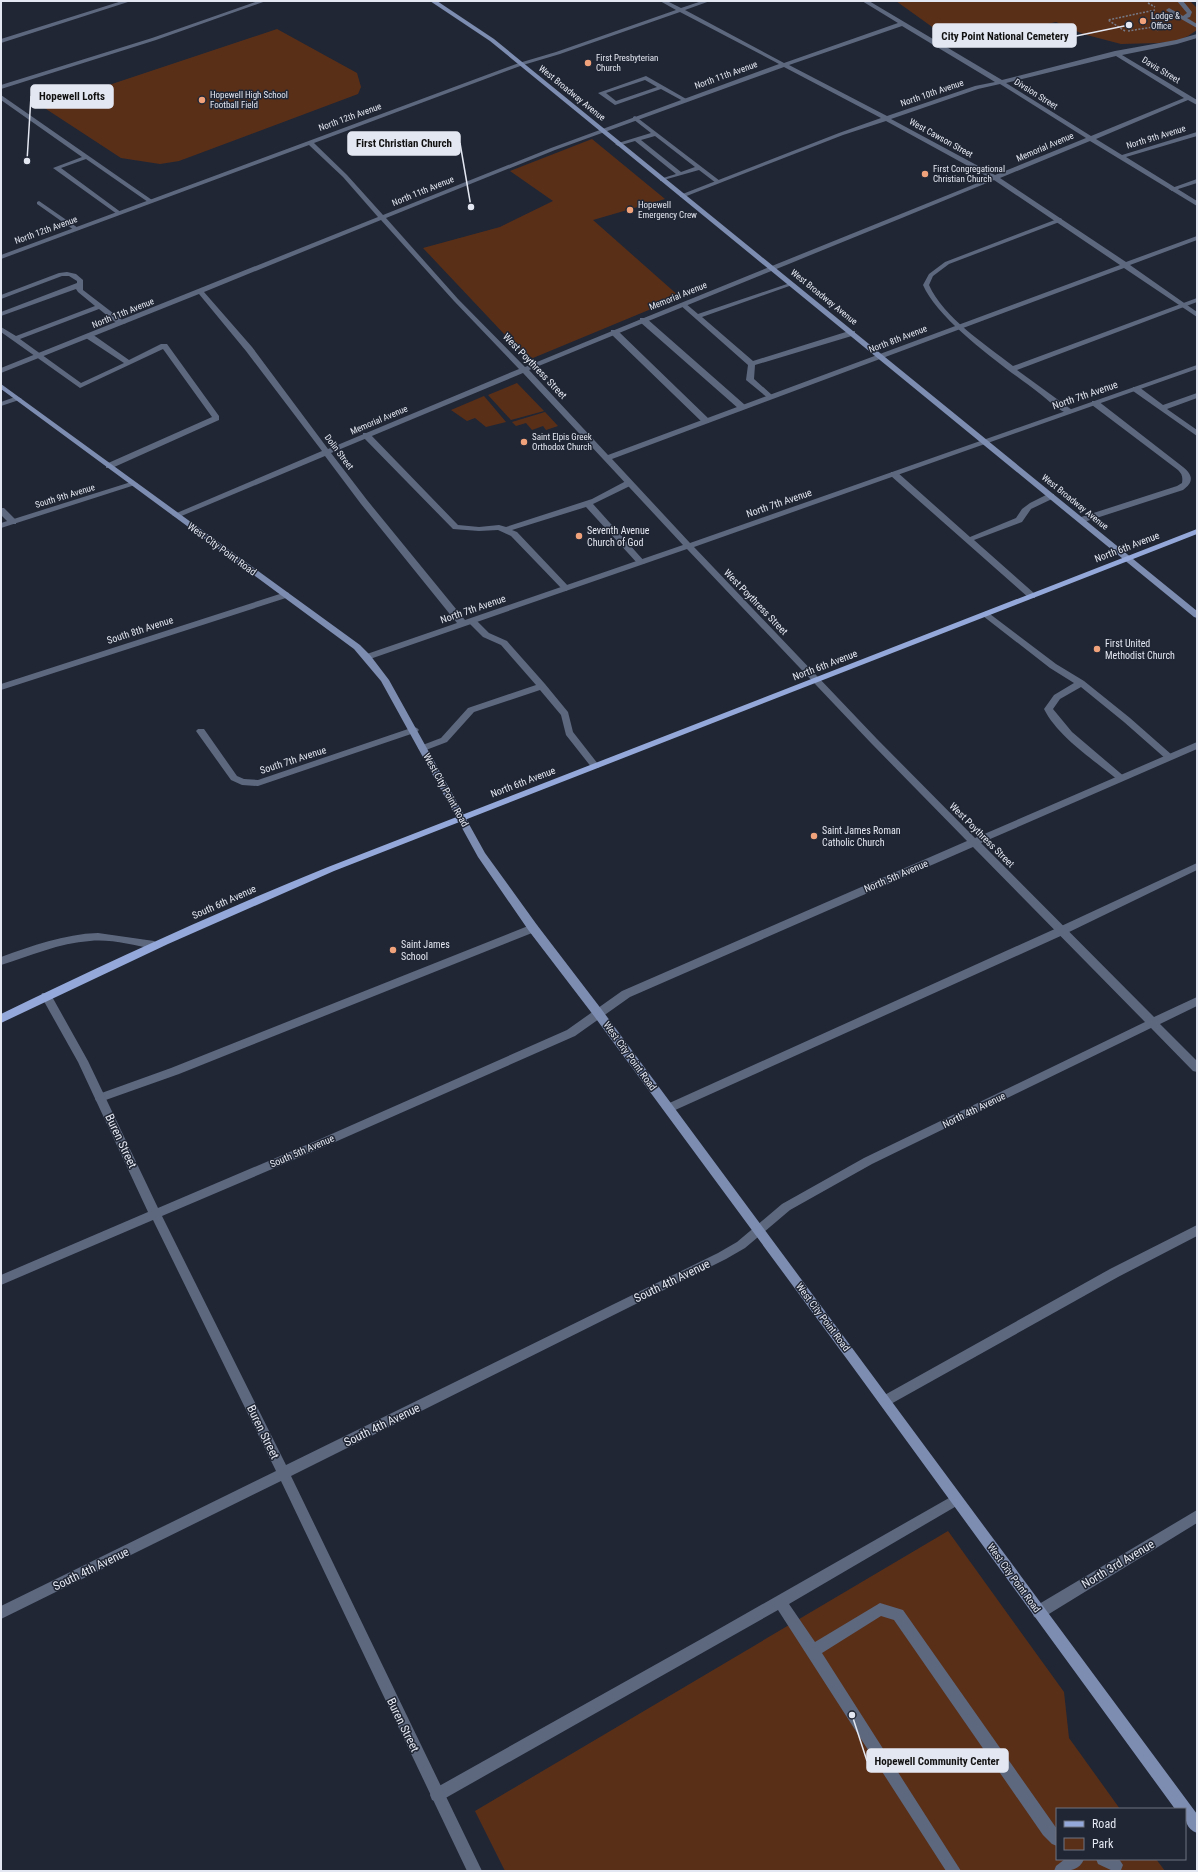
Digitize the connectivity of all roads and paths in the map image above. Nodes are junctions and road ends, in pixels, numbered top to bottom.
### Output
1 (128, 1) edge
2 (263, 1) edge
3 (433, 1) edge
4 (663, 1) edge
5 (707, 1) edge
6 (865, 1) edge
7 (1180, 1) edge
8 (1148, 3) dead end
9 (681, 10) junction
10 (1169, 10) dead end
11 (1183, 18) junction
12 (902, 24) junction
13 (1197, 26) edge
14 (1125, 31) dead end
15 (1197, 36) edge
16 (1, 41) edge
17 (1115, 53) junction
18 (521, 64) junction
19 (783, 64) junction
20 (1000, 82) junction
21 (2, 87) edge
22 (662, 87) junction
23 (1, 97) edge
24 (1189, 98) junction
25 (684, 100) junction
26 (1197, 103) edge
27 (12, 105) junction
28 (1, 108) edge
29 (635, 118) junction
30 (885, 118) junction
31 (602, 131) junction
32 (656, 134) junction
33 (1197, 134) edge
34 (1090, 138) junction
35 (636, 139) junction
36 (310, 142) junction
37 (618, 144) junction
38 (87, 157) junction
39 (1121, 157) junction
40 (700, 168) junction
41 (680, 174) junction
42 (995, 178) junction
43 (662, 180) junction
44 (1197, 181) edge
45 (718, 182) junction
46 (1172, 189) junction
47 (682, 196) junction
48 (150, 201) junction
49 (38, 203) dead end
50 (1197, 204) edge
51 (119, 213) junction
52 (382, 218) junction
53 (1060, 220) junction
54 (76, 229) junction
55 (1197, 238) edge
56 (1, 257) edge
57 (1124, 264) junction
58 (772, 268) junction
59 (792, 284) junction
60 (79, 285) junction
61 (200, 291) junction
62 (1, 297) edge
63 (1197, 300) edge
64 (683, 304) junction
65 (1183, 305) junction
66 (100, 306) junction
67 (1, 314) edge
68 (1197, 315) edge
69 (698, 316) junction
70 (643, 320) junction
71 (122, 323) junction
72 (960, 325) junction
73 (1, 329) edge
74 (614, 332) junction
75 (852, 333) junction
76 (89, 336) junction
77 (15, 339) junction
78 (879, 355) junction
79 (38, 356) junction
80 (129, 363) junction
81 (752, 364) junction
82 (1197, 367) edge
83 (1012, 369) junction
84 (524, 370) junction
85 (1, 371) edge
86 (1, 386) edge
87 (1136, 388) junction
88 (1197, 395) edge
89 (769, 397) junction
90 (18, 399) junction
91 (1095, 403) junction
92 (1, 404) edge
93 (742, 407) junction
94 (1162, 408) junction
95 (1069, 412) junction
96 (706, 421) junction
97 (1197, 434) edge
98 (366, 435) junction
99 (984, 442) junction
100 (326, 452) junction
101 (606, 459) junction
102 (109, 466) junction
103 (894, 474) junction
104 (629, 483) junction
105 (134, 484) junction
106 (1051, 496) junction
107 (587, 503) junction
108 (1, 510) edge
109 (176, 515) junction
110 (1081, 520) junction
111 (13, 522) junction
112 (1, 526) edge
113 (505, 530) junction
114 (1197, 531) edge
115 (968, 540) junction
116 (688, 546) junction
117 (1128, 558) junction
118 (641, 562) junction
119 (566, 588) junction
120 (286, 595) junction
121 (1032, 596) junction
122 (986, 614) junction
123 (1197, 616) edge
124 (472, 621) junction
125 (463, 624) junction
126 (368, 657) junction
127 (817, 681) junction
128 (1081, 683) junction
129 (542, 686) junction
130 (1, 687) edge
131 (414, 730) junction
132 (201, 731) dead end
133 (1197, 745) edge
134 (423, 748) junction
135 (1169, 757) junction
136 (595, 766) junction
137 (1121, 778) junction
138 (461, 818) junction
139 (973, 842) junction
140 (1197, 866) edge
141 (533, 928) junction
142 (1061, 931) junction
143 (154, 945) junction
144 (1, 961) edge
145 (46, 996) junction
146 (1197, 1001) edge
147 (598, 1013) junction
148 (1, 1019) edge
149 (1152, 1023) junction
150 (1197, 1068) edge
151 (100, 1098) junction
152 (669, 1108) junction
153 (155, 1214) junction
154 (1197, 1230) edge
155 (758, 1231) junction
156 (1, 1280) edge
157 (885, 1401) junction
158 (284, 1474) junction
159 (956, 1500) junction
160 (1197, 1516) edge
161 (780, 1602) junction
162 (1039, 1612) junction
163 (1, 1613) edge
164 (813, 1650) junction
165 (437, 1795) junction
166 (1181, 1808) edge
167 (1186, 1814) edge
168 (1197, 1826) edge
169 (1056, 1838) edge
170 (1076, 1860) edge
171 (475, 1871) edge
172 (954, 1871) edge
173 (1061, 1871) edge

1 - 16 street
2 - 21 street
3 - 18 street, West Broadway Avenue
4 - 9 street, West Cawson Street
5 - 9 street, North 12th Avenue
6 - 12 street, Divsion Street
7 - 11 street
8 - 14 path
9 - 18 street, North 12th Avenue
9 - 19 street, West Cawson Street
10 - 11 street
11 - 13 street
12 - 19 street, North 11th Avenue
12 - 20 street, Divsion Street
15 - 17 street, North 10th Avenue
17 - 20 street, North 10th Avenue
17 - 24 street, Davis Street
18 - 31 street, West Broadway Avenue
18 - 36 street, North 12th Avenue
19 - 25 street, North 11th Avenue
19 - 30 street, West Cawson Street
20 - 30 street, North 10th Avenue
20 - 34 street, Divsion Street
22 - 22 street
22 - 25 street
23 - 27 street
24 - 26 street, Davis Street
24 - 34 street, Memorial Avenue
25 - 29 street, North 11th Avenue
27 - 28 street
27 - 38 street
29 - 31 street, North 11th Avenue
29 - 32 street
30 - 42 street, West Cawson Street
30 - 45 street, North 10th Avenue
31 - 37 street, West Broadway Avenue
31 - 52 street, North 11th Avenue
32 - 35 street
32 - 40 street
33 - 39 street, North 9th Avenue
34 - 39 street, Divsion Street
34 - 42 street, Memorial Avenue
35 - 37 street
35 - 41 street
36 - 48 street, North 12th Avenue
36 - 52 street, West Poythress Street
37 - 43 street, West Broadway Avenue
38 - 48 street
38 - 51 street
39 - 46 street, Divsion Street
40 - 41 street
40 - 45 street
41 - 43 street
42 - 53 street, West Cawson Street
42 - 58 street, Memorial Avenue
43 - 47 street, West Broadway Avenue
44 - 46 street
45 - 47 street, North 10th Avenue
46 - 50 street, Divsion Street
47 - 58 street, West Broadway Avenue
48 - 51 street, North 12th Avenue
49 - 54 street
51 - 54 street, North 12th Avenue
52 - 61 street, North 11th Avenue
52 - 84 street, West Poythress Street
53 - 57 street, West Cawson Street
53 - 72 street
54 - 56 street, North 12th Avenue
55 - 57 street, North 8th Avenue
57 - 65 street, West Cawson Street
57 - 72 street, North 8th Avenue
58 - 59 street, West Broadway Avenue
58 - 64 street, Memorial Avenue
59 - 69 street
59 - 75 street, West Broadway Avenue
60 - 62 street
60 - 66 street
60 - 67 street
61 - 71 street, North 11th Avenue
61 - 100 street, Dolin Street
63 - 65 street
64 - 69 street
64 - 70 street, Memorial Avenue
65 - 68 street, West Cawson Street
65 - 83 street
66 - 71 street
66 - 77 street
69 - 81 street
70 - 74 street, Memorial Avenue
70 - 93 street
71 - 76 street, North 11th Avenue
72 - 78 street, North 8th Avenue
72 - 83 street
73 - 77 street
74 - 84 street, Memorial Avenue
74 - 96 street
75 - 78 street, West Broadway Avenue
75 - 81 street
76 - 79 street, North 11th Avenue
76 - 80 street
77 - 79 street
78 - 89 street, North 8th Avenue
78 - 99 street, West Broadway Avenue
79 - 80 street
79 - 85 street, North 11th Avenue
80 - 102 street
81 - 89 street
82 - 87 street, North 7th Avenue
83 - 95 street
84 - 98 street, Memorial Avenue
84 - 101 street, West Poythress Street
86 - 90 street, West City Point Road
87 - 91 street, North 7th Avenue
87 - 94 street
88 - 94 street
89 - 93 street, North 8th Avenue
90 - 92 street
90 - 102 street, West City Point Road
91 - 95 street, North 7th Avenue
91 - 110 street
93 - 96 street, North 8th Avenue
94 - 97 street
95 - 99 street, North 7th Avenue
96 - 101 street, North 8th Avenue
98 - 100 street, Memorial Avenue
98 - 113 street
99 - 103 street, North 7th Avenue
99 - 106 street, West Broadway Avenue
100 - 109 street, Memorial Avenue
100 - 125 street, Dolin Street
101 - 104 street, West Poythress Street
102 - 105 street, West City Point Road
103 - 115 street
103 - 116 street, North 7th Avenue
104 - 107 street
104 - 116 street, West Poythress Street
105 - 109 street, West City Point Road
105 - 111 street, South 9th Avenue
106 - 110 street, West Broadway Avenue
106 - 115 street
107 - 113 street
107 - 118 street
108 - 111 street
109 - 120 street, West City Point Road
110 - 117 street, West Broadway Avenue
111 - 112 street, South 9th Avenue
113 - 119 street
114 - 117 main road, North 6th Avenue
115 - 121 street
116 - 118 street, North 7th Avenue
116 - 127 street, West Poythress Street
117 - 121 main road, North 6th Avenue
117 - 123 street, West Broadway Avenue
118 - 119 street, North 7th Avenue
119 - 124 street, North 7th Avenue
120 - 126 street, West City Point Road
120 - 130 street, South 8th Avenue
121 - 122 main road, North 6th Avenue
122 - 127 main road, North 6th Avenue
122 - 128 street
124 - 125 street, North 7th Avenue
124 - 129 street
125 - 126 street, North 7th Avenue
126 - 131 street, West City Point Road
127 - 136 main road, North 6th Avenue
127 - 139 street, West Poythress Street
128 - 135 street
128 - 137 street
129 - 134 street
129 - 136 street
131 - 132 street, South 7th Avenue
131 - 134 street, West City Point Road
133 - 135 street, North 5th Avenue
134 - 138 street, West City Point Road
135 - 137 street, North 5th Avenue
136 - 138 main road, North 6th Avenue
137 - 139 street, North 5th Avenue
138 - 141 street, West City Point Road
138 - 143 main road, South 6th Avenue
139 - 142 street, West Poythress Street
139 - 147 street, North 5th Avenue
140 - 142 street
141 - 147 street, West City Point Road
141 - 151 street
142 - 149 street, West Poythress Street
142 - 152 street
143 - 144 street
143 - 145 main road, South 6th Avenue
145 - 148 main road, South 6th Avenue
145 - 151 street, Buren Street
146 - 149 street, North 4th Avenue
147 - 152 street, West City Point Road
147 - 153 street, South 5th Avenue
149 - 150 street, West Poythress Street
149 - 155 street, North 4th Avenue
151 - 153 street, Buren Street
152 - 155 street, West City Point Road
153 - 156 street, South 5th Avenue
153 - 158 street, Buren Street
154 - 157 street
155 - 157 street, West City Point Road
155 - 158 street, South 4th Avenue
157 - 159 street, West City Point Road
158 - 163 street, South 4th Avenue
158 - 165 street, Buren Street
159 - 161 street
159 - 162 street, West City Point Road
160 - 162 street, North 3rd Avenue
161 - 164 street
161 - 165 street
162 - 166 street, West City Point Road
164 - 169 street
164 - 172 street
165 - 171 street, Buren Street
167 - 168 street, West City Point Road
170 - 173 street

